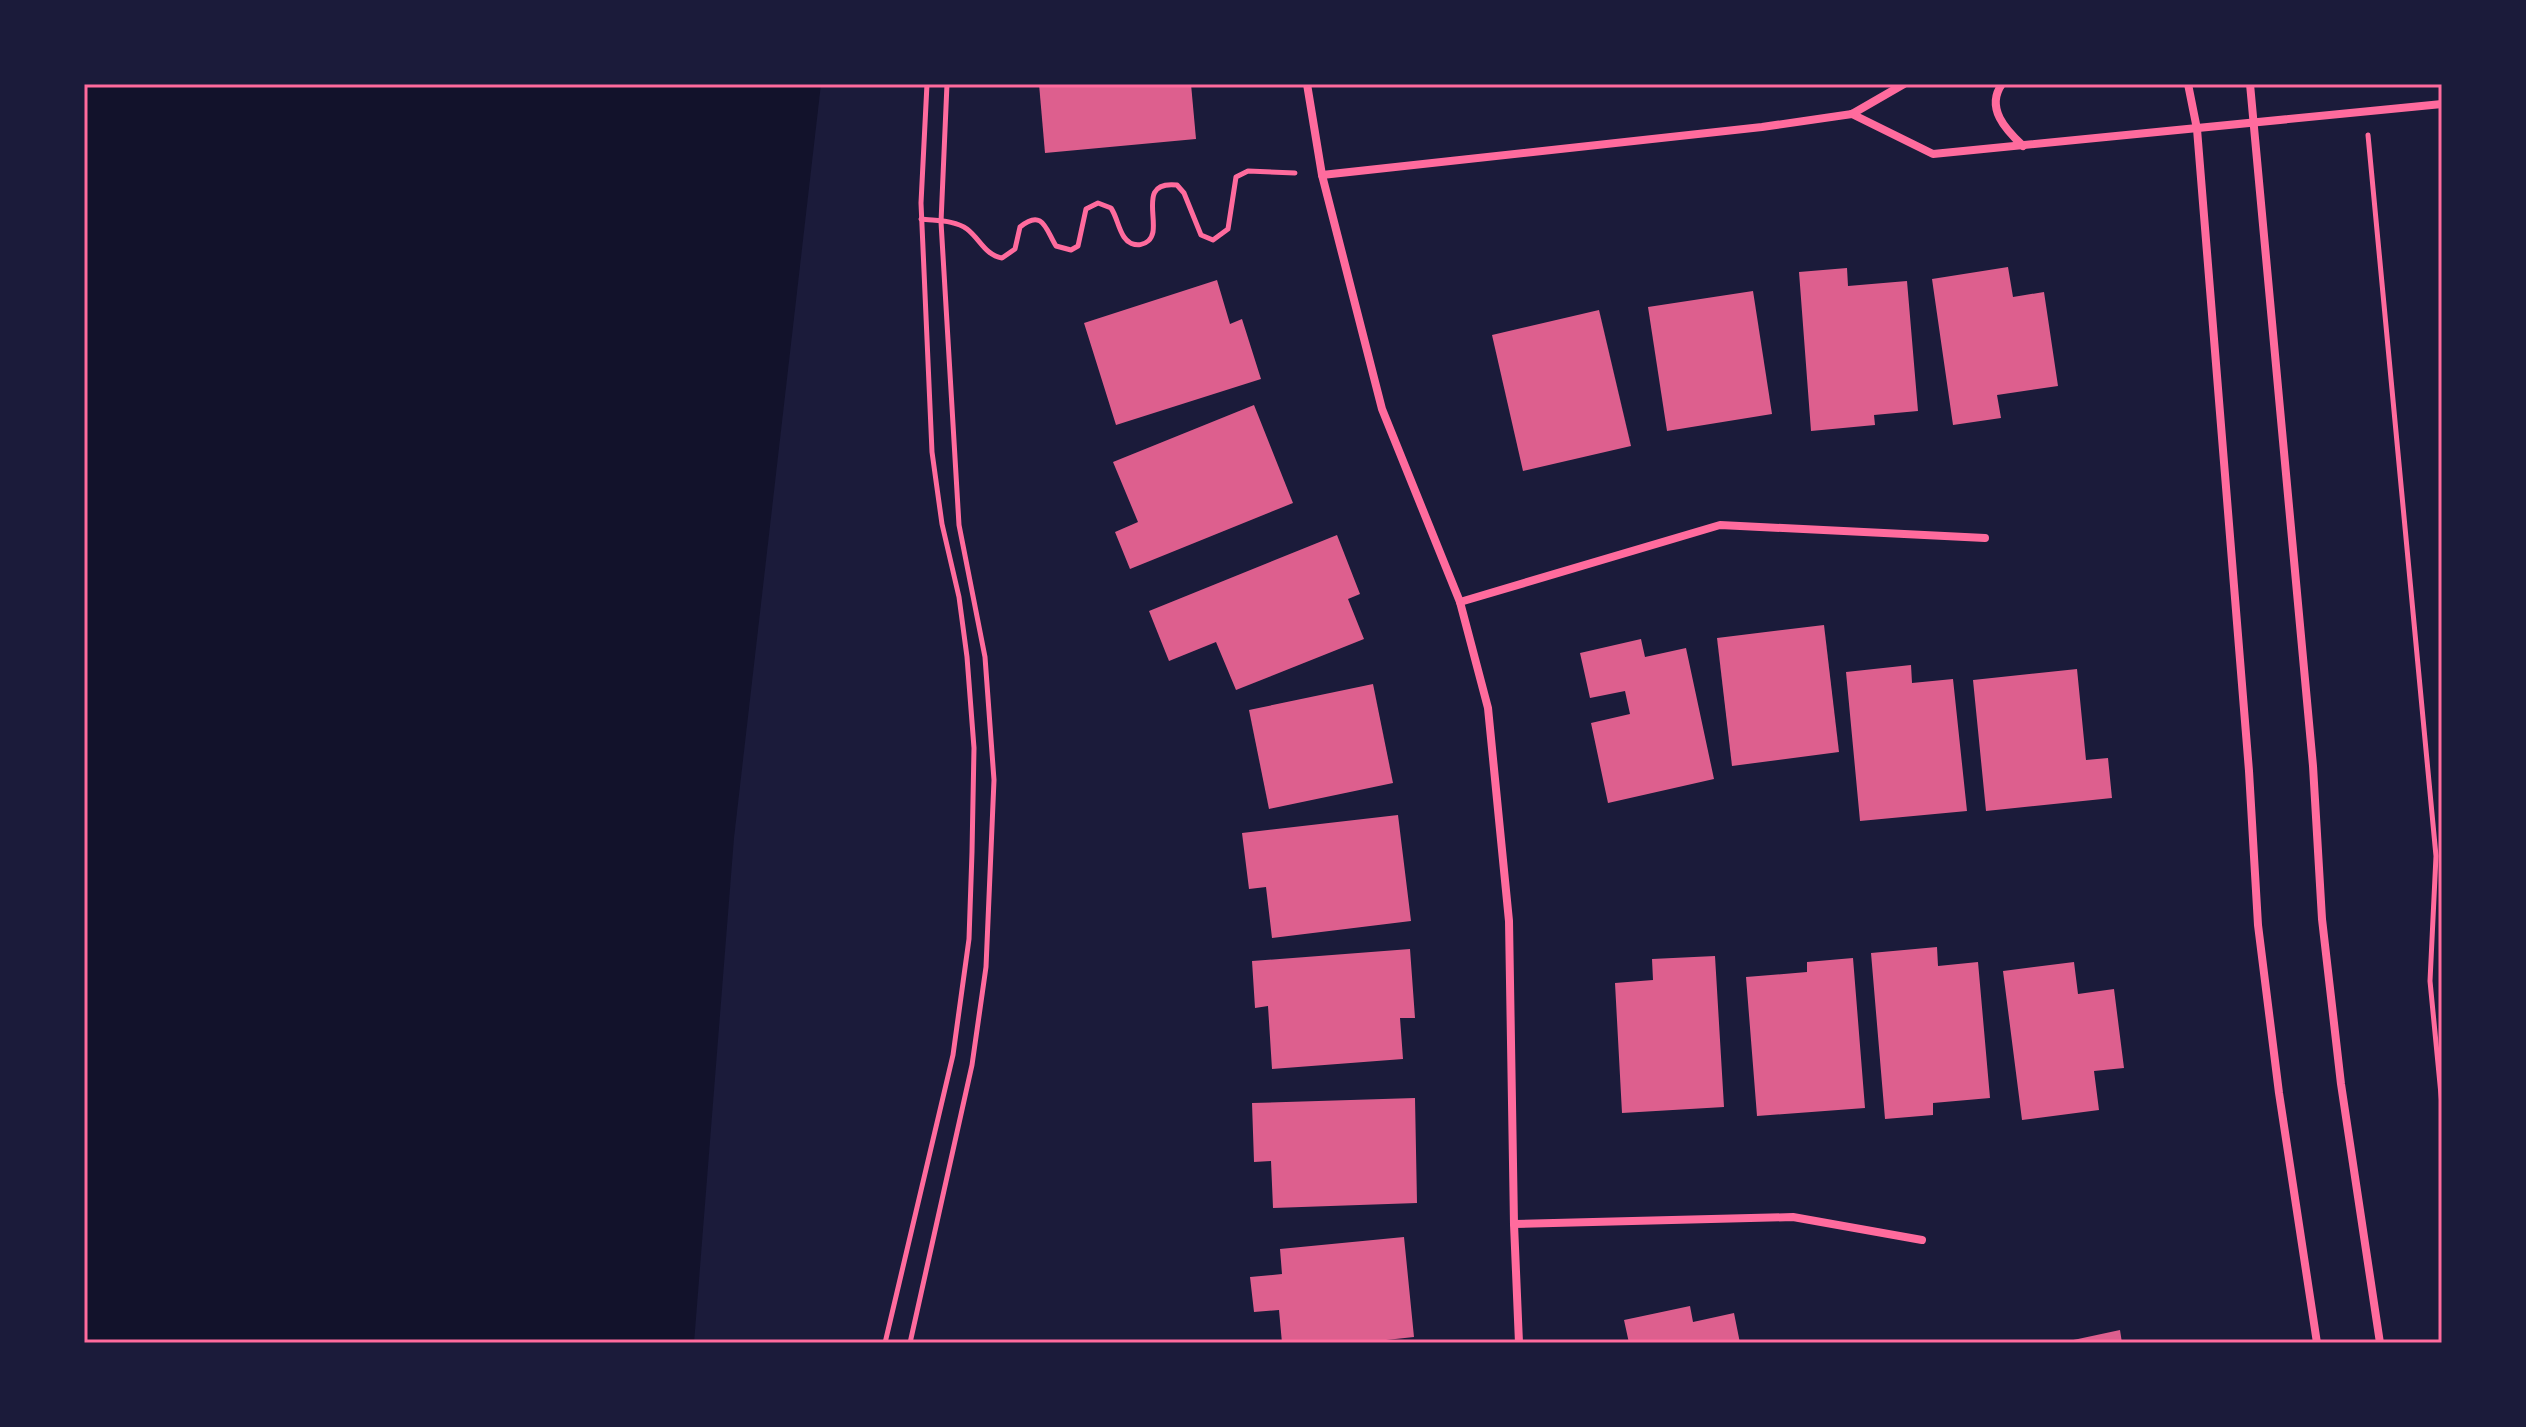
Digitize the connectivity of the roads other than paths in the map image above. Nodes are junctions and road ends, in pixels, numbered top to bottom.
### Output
1 (1307, 84) edge
2 (1904, 84) edge
3 (2002, 84) edge
4 (2188, 84) edge
5 (2250, 84) edge
6 (2442, 104) edge
7 (1852, 114) junction
8 (2253, 123) junction
9 (2197, 129) junction
10 (2023, 146) junction
11 (1322, 175) junction
12 (1985, 538) dead end
13 (1460, 602) junction
14 (1514, 1224) junction
15 (1922, 1240) dead end
16 (1519, 1343) edge
17 (2317, 1343) edge
18 (2380, 1343) edge

1 - 11 street
2 - 7 street
3 - 10 street
4 - 9 street
5 - 8 street
6 - 8 street
7 - 10 street
7 - 11 street
8 - 9 street
8 - 18 street
9 - 10 street
9 - 17 street
11 - 13 street
12 - 13 street
13 - 14 street
14 - 15 street
14 - 16 street

